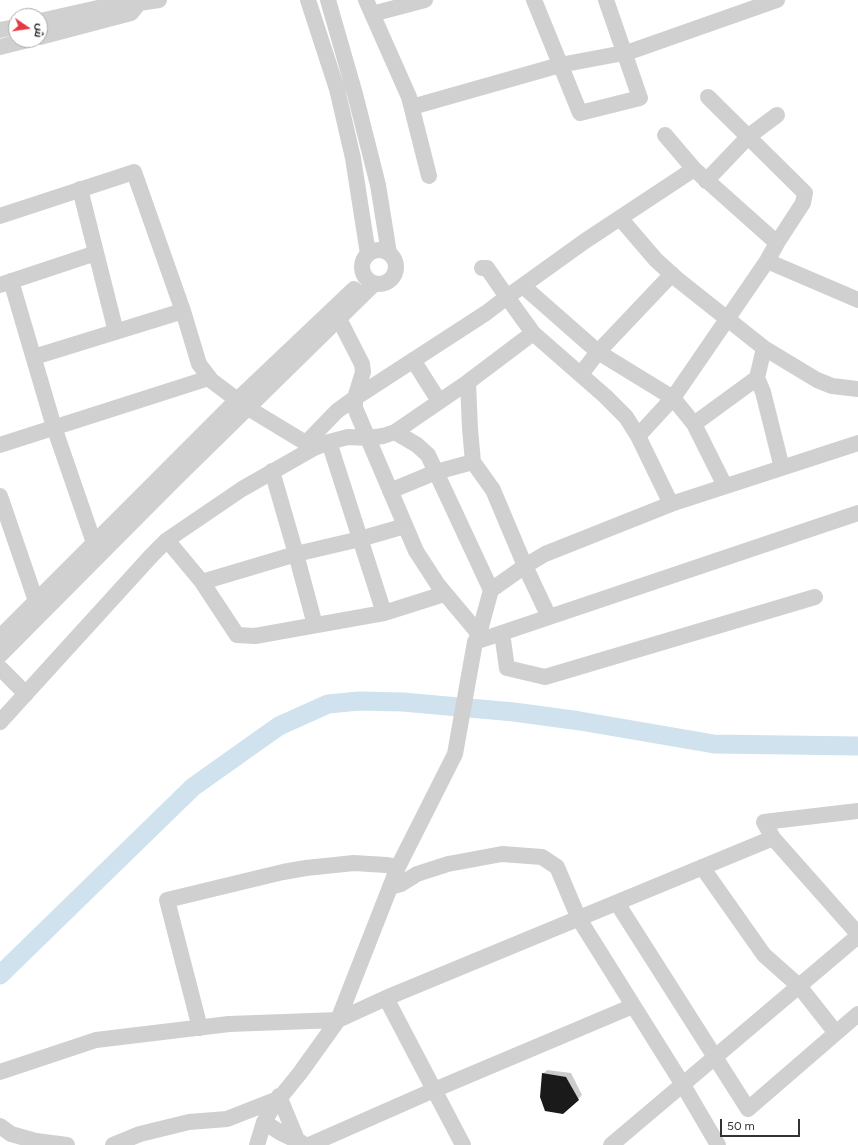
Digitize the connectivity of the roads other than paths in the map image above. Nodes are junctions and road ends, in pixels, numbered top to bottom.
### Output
1 (159, 0) edge
2 (308, 0) edge
3 (328, 0) edge
4 (425, 0) edge
5 (534, 0) edge
6 (606, 0) edge
7 (777, 0) edge
8 (139, 2) edge
9 (369, 7) edge
10 (48, 19) edge
11 (48, 35) edge
12 (624, 53) junction
13 (560, 65) junction
14 (708, 96) dead end
15 (412, 107) junction
16 (777, 115) dead end
17 (665, 135) dead end
18 (749, 136) junction
19 (694, 169) junction
20 (429, 176) dead end
21 (706, 181) junction
22 (80, 189) junction
23 (0, 216) edge
24 (620, 218) junction
25 (777, 243) junction
26 (96, 253) junction
27 (389, 253) junction
28 (368, 254) junction
29 (766, 261) junction
30 (482, 268) dead end
31 (672, 274) junction
32 (370, 281) junction
33 (6, 283) edge
34 (523, 286) junction
35 (507, 297) junction
36 (858, 300) edge
37 (183, 311) junction
38 (339, 319) junction
39 (727, 319) junction
40 (116, 332) junction
41 (533, 333) junction
42 (764, 348) junction
43 (598, 352) junction
44 (34, 357) junction
45 (413, 360) junction
46 (581, 374) junction
47 (209, 378) junction
48 (757, 378) junction
49 (468, 382) junction
50 (858, 389) edge
51 (355, 398) junction
52 (673, 398) junction
53 (439, 401) junction
54 (243, 404) junction
55 (694, 424) junction
56 (54, 428) junction
57 (395, 432) junction
58 (638, 436) junction
59 (368, 438) junction
60 (329, 442) junction
61 (858, 443) edge
62 (0, 445) edge
63 (310, 446) junction
64 (474, 462) junction
65 (782, 468) junction
66 (272, 471) junction
67 (436, 472) junction
68 (725, 486) junction
69 (390, 491) junction
70 (0, 496) edge
71 (671, 504) junction
72 (3, 513) edge
73 (858, 513) edge
74 (405, 526) junction
75 (360, 539) junction
76 (167, 540) junction
77 (97, 549) junction
78 (296, 554) junction
79 (525, 566) junction
80 (202, 582) junction
81 (491, 590) junction
82 (444, 594) junction
83 (815, 597) dead end
84 (36, 601) junction
85 (384, 613) junction
86 (549, 617) junction
87 (315, 625) junction
88 (502, 633) junction
89 (0, 637) edge
90 (476, 642) junction
91 (0, 655) edge
92 (0, 668) edge
93 (26, 694) junction
94 (0, 722) edge
95 (858, 811) edge
96 (773, 838) junction
97 (398, 867) junction
98 (702, 867) junction
99 (390, 887) junction
100 (617, 902) junction
101 (579, 918) junction
102 (858, 935) edge
103 (799, 986) junction
104 (386, 998) junction
105 (633, 1006) junction
106 (858, 1014) edge
107 (338, 1020) junction
108 (200, 1028) junction
109 (836, 1033) junction
110 (715, 1057) junction
111 (0, 1072) edge
112 (683, 1085) junction
113 (434, 1090) junction
114 (279, 1098) junction
115 (264, 1122) junction
116 (0, 1126) edge
117 (257, 1143) edge
118 (314, 1143) edge
119 (67, 1145) edge
120 (113, 1145) edge
121 (463, 1145) edge
122 (611, 1145) edge
123 (718, 1145) edge

1 - 8 street
2 - 28 street
3 - 27 street
4 - 9 street
5 - 13 street
6 - 12 street
7 - 12 street
8 - 10 street
8 - 11 street
9 - 15 street
12 - 13 street
12 - 13 street
13 - 15 street
14 - 18 street
15 - 20 street
16 - 18 street
17 - 19 street
18 - 21 street
18 - 25 street
19 - 21 street
19 - 24 street
21 - 25 street
22 - 23 street
22 - 26 street
22 - 37 street
24 - 31 street
24 - 34 street
25 - 29 street
26 - 33 street
26 - 40 street
27 - 28 street
27 - 32 street
28 - 32 street
29 - 36 street
29 - 39 street
30 - 35 street
31 - 39 street
31 - 43 street
32 - 38 street
32 - 54 street
33 - 44 street
34 - 35 street
34 - 43 street
35 - 41 street
35 - 45 street
37 - 40 street
37 - 47 street
38 - 51 street
38 - 54 street
39 - 42 street
39 - 52 street
40 - 44 street
41 - 46 street
41 - 49 street
42 - 48 street
42 - 50 street
43 - 46 street
43 - 52 street
44 - 56 street
45 - 51 street
45 - 53 street
46 - 58 street
47 - 54 street
47 - 56 street
48 - 55 street
48 - 65 street
49 - 53 street
49 - 64 street
51 - 59 street
51 - 63 street
52 - 55 street
52 - 58 street
53 - 57 street
54 - 63 street
54 - 77 street
55 - 68 street
56 - 62 street
56 - 77 street
57 - 59 street
57 - 67 street
58 - 71 street
59 - 60 street
59 - 69 street
60 - 63 street
60 - 75 street
61 - 65 street
63 - 66 street
64 - 67 street
64 - 79 street
65 - 68 street
66 - 76 street
66 - 78 street
67 - 69 street
67 - 81 street
68 - 71 street
69 - 74 street
70 - 72 street
71 - 79 street
72 - 84 street
73 - 86 street
74 - 75 street
74 - 82 street
75 - 78 street
75 - 85 street
76 - 80 street
76 - 93 street
77 - 84 street
77 - 91 street
78 - 80 street
78 - 87 street
79 - 81 street
79 - 86 street
80 - 87 street
81 - 90 street
82 - 85 street
82 - 90 street
83 - 88 street
84 - 89 street
85 - 87 street
86 - 88 street
88 - 90 street
90 - 97 street
92 - 93 street
93 - 94 street
95 - 96 street
96 - 98 street
96 - 102 street
97 - 99 street
97 - 108 street
98 - 100 street
98 - 103 street
99 - 101 street
99 - 107 street
100 - 101 street
100 - 110 street
101 - 104 street
101 - 105 street
102 - 103 street
103 - 109 street
103 - 110 street
104 - 107 street
104 - 113 street
105 - 112 street
105 - 113 street
106 - 109 street
107 - 108 street
107 - 114 street
108 - 111 street
109 - 110 street
110 - 112 street
112 - 122 street
112 - 123 street
113 - 118 street
113 - 121 street
114 - 115 street
114 - 118 street
114 - 120 street
115 - 117 street
115 - 118 street
116 - 119 street

